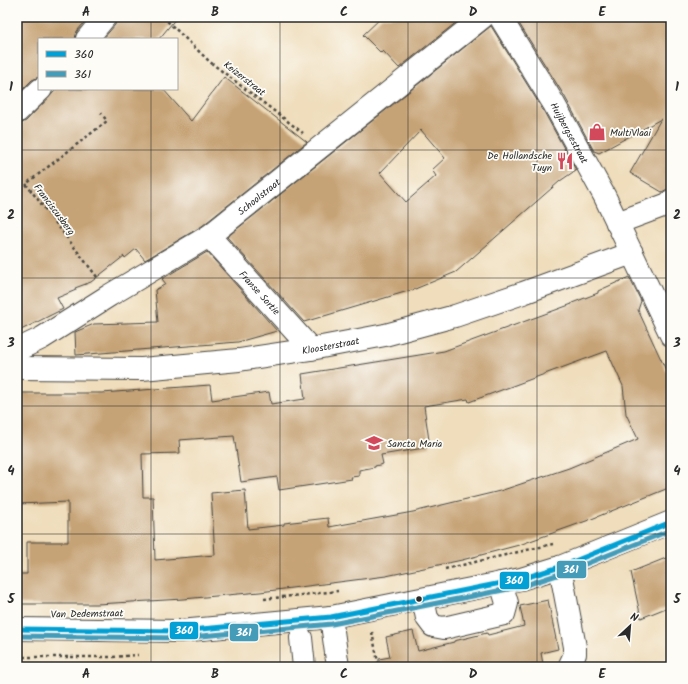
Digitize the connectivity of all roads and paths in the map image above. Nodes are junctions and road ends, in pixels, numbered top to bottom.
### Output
1 (105, 17) edge
2 (163, 17) edge
3 (483, 17) edge
4 (500, 17) edge
5 (88, 38) edge
6 (40, 90) edge
7 (17, 112) edge
8 (101, 113) dead end
9 (321, 147) junction
10 (671, 201) edge
11 (617, 223) junction
12 (209, 236) junction
13 (632, 253) junction
14 (110, 294) junction
15 (671, 336) edge
16 (311, 349) junction
17 (17, 350) edge
18 (17, 368) edge
19 (671, 522) edge
20 (556, 543) dead end
21 (560, 567) junction
22 (443, 570) dead end
23 (500, 583) junction
24 (344, 590) dead end
25 (257, 599) dead end
26 (423, 599) junction
27 (366, 610) junction
28 (331, 616) junction
29 (17, 629) edge
30 (301, 638) dead end
31 (304, 667) edge
32 (338, 667) edge
33 (379, 667) edge
34 (569, 667) edge

1 - 5 street
2 - 9 path, Keizerstraat
3 - 9 street, Schoolstraat
4 - 11 street, Huijbergsestraat
6 - 7 street
8 - 14 path, Franciscusberg
9 - 12 street, Schoolstraat
10 - 11 street
11 - 13 street, Huijbergsestraat
12 - 14 street, Schoolstraat
12 - 16 street, Franse Sortie
13 - 15 street, Huijbergsestraat
13 - 16 street, Kloosterstraat
14 - 17 street, Schoolstraat
16 - 18 street, Kloosterstraat
19 - 21 street, Van Dedemstraat
20 - 22 path
21 - 23 street, Van Dedemstraat
21 - 34 street
23 - 26 street, Van Dedemstraat
23 - 26 street
24 - 25 path
26 - 27 street, Van Dedemstraat
27 - 28 street, Van Dedemstraat
27 - 33 path
28 - 29 street, Van Dedemstraat
28 - 32 street
30 - 31 street

